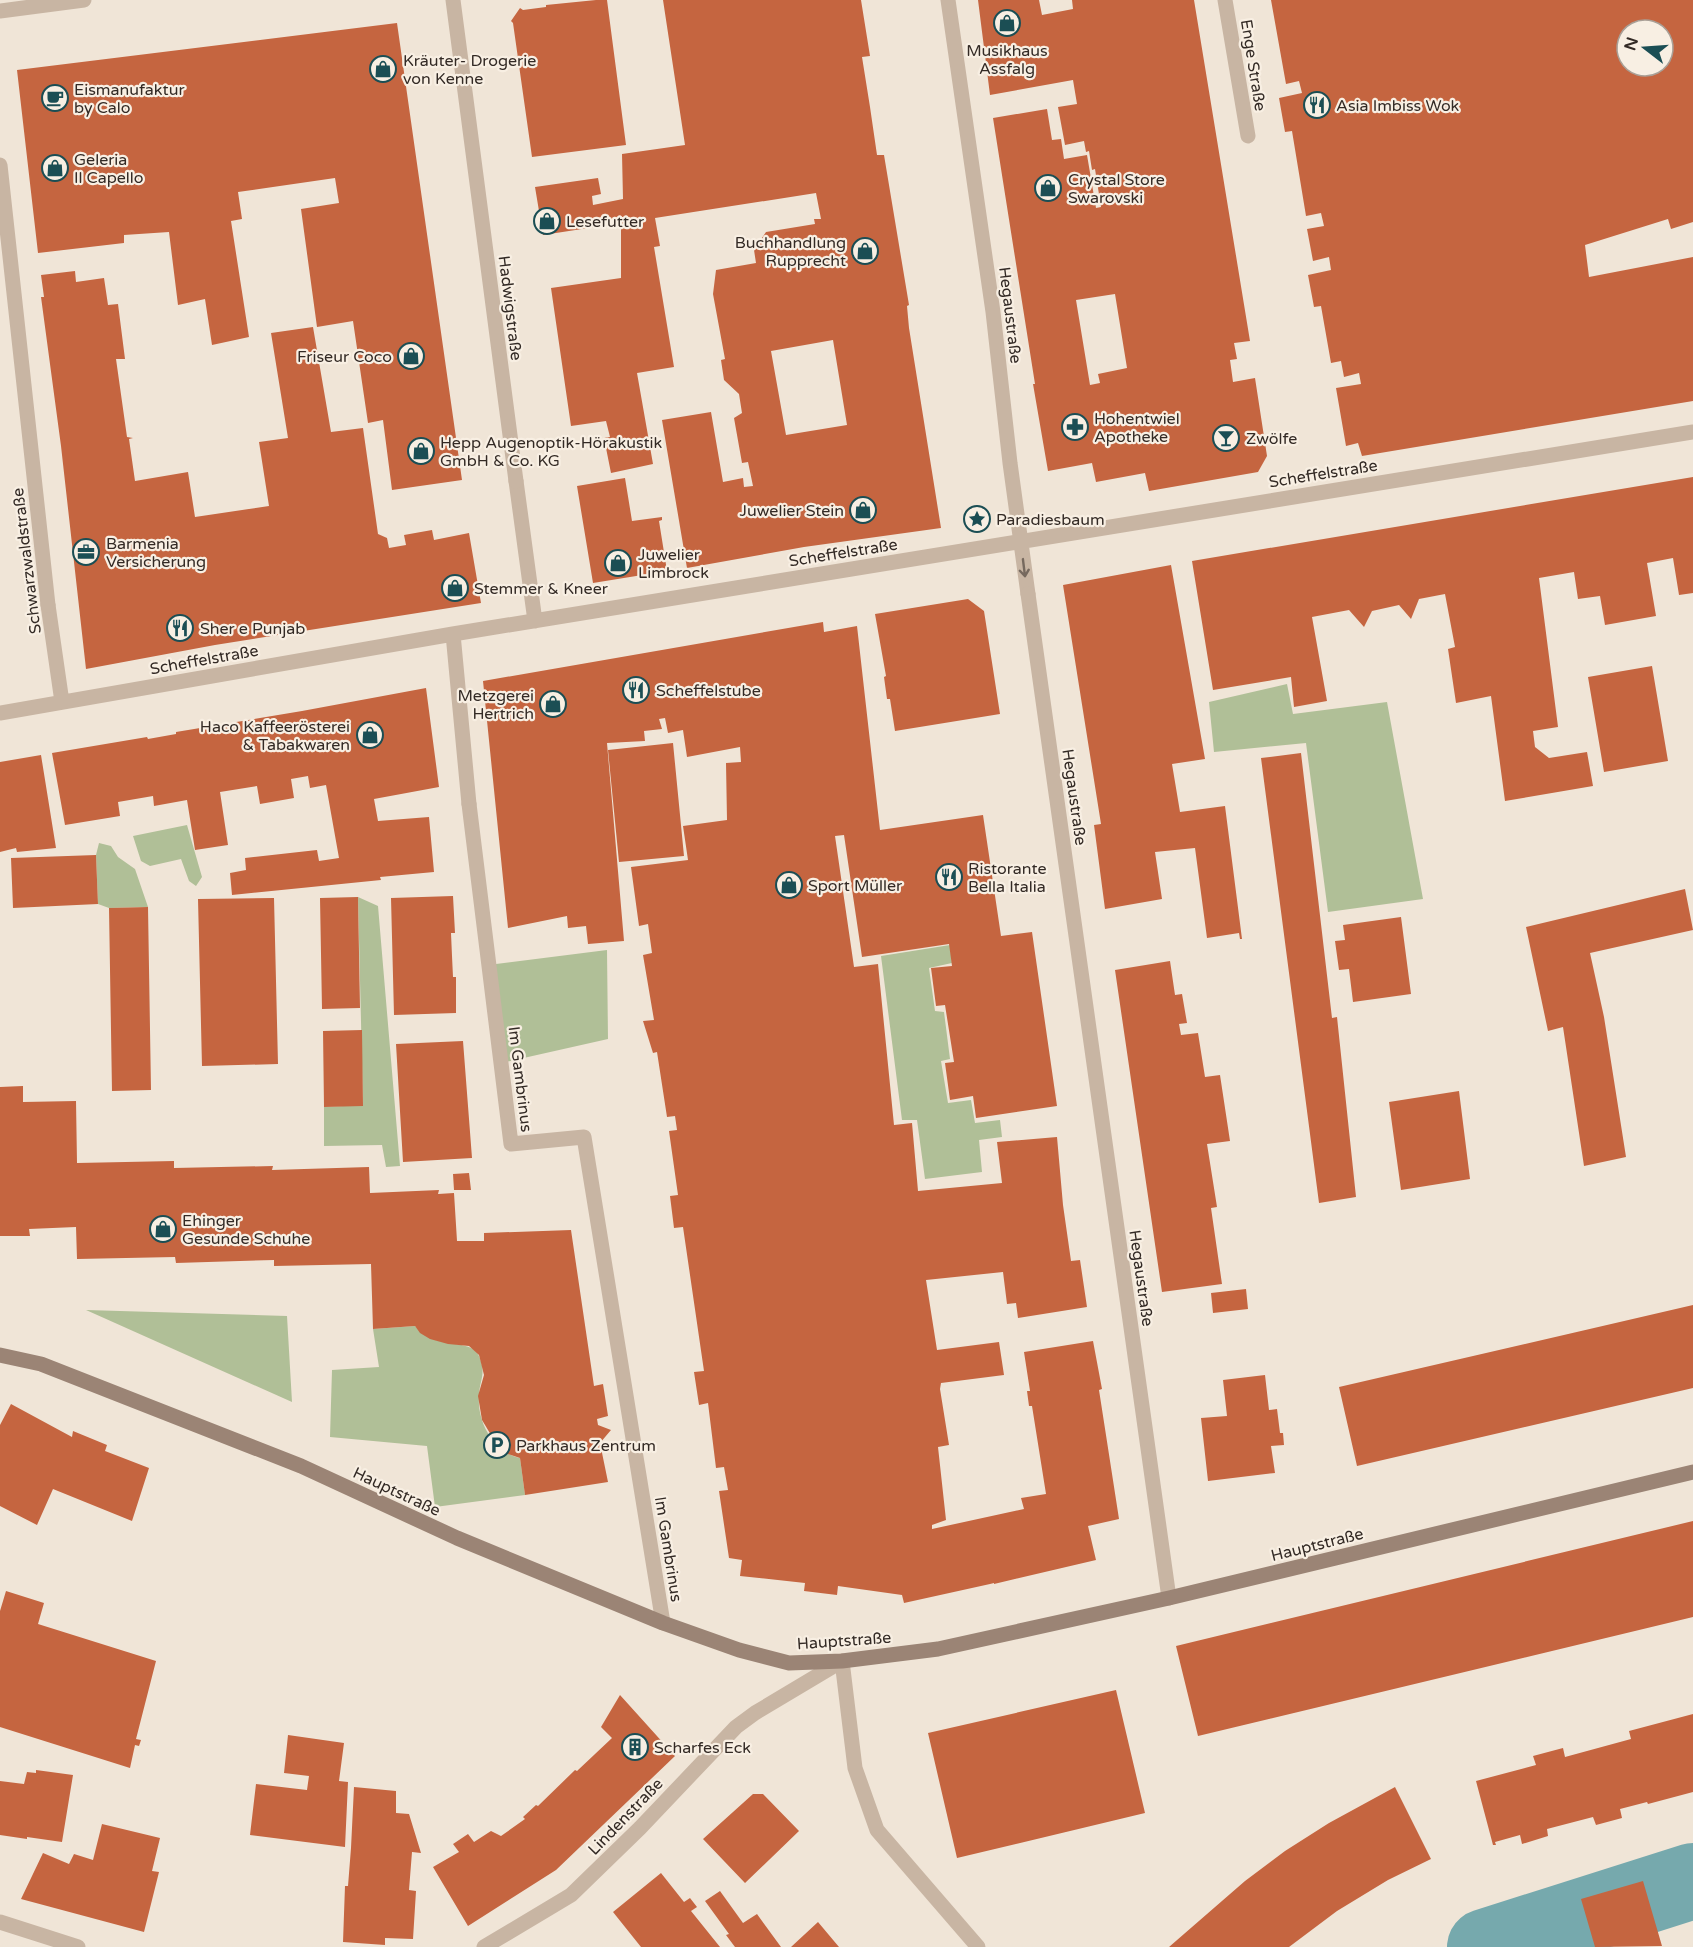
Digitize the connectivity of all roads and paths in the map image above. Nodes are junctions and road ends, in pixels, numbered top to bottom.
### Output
1 (84, 0) edge
2 (453, 0) edge
3 (948, 0) edge
4 (1225, 0) edge
5 (0, 11) edge
6 (1248, 136) dead end
7 (0, 165) edge
8 (1693, 432) edge
9 (1021, 542) junction
10 (535, 621) junction
11 (453, 634) junction
12 (62, 702) junction
13 (0, 713) edge
14 (0, 1355) edge
15 (1693, 1472) edge
16 (1169, 1598) junction
17 (663, 1623) junction
18 (842, 1661) junction
19 (0, 1922) edge
20 (78, 1947) edge
21 (484, 1947) edge
22 (978, 1947) edge

1 - 5 street
2 - 10 street, Hadwigstraße
3 - 9 street, Hegaustraße
4 - 6 street, Enge Straße
7 - 12 street, Schwarzwaldstraße
8 - 9 street, Scheffelstraße
9 - 10 street, Scheffelstraße
9 -> 16 street, Hegaustraße
10 - 11 street, Scheffelstraße
11 - 12 street, Scheffelstraße
11 - 17 street, Im Gambrinus
12 - 13 street, Scheffelstraße
14 - 17 main road, Hauptstraße
15 - 16 main road, Hauptstraße
16 - 18 main road, Hauptstraße
17 - 18 main road, Hauptstraße
18 - 21 street, Lindenstraße
18 - 22 street
19 - 20 street

